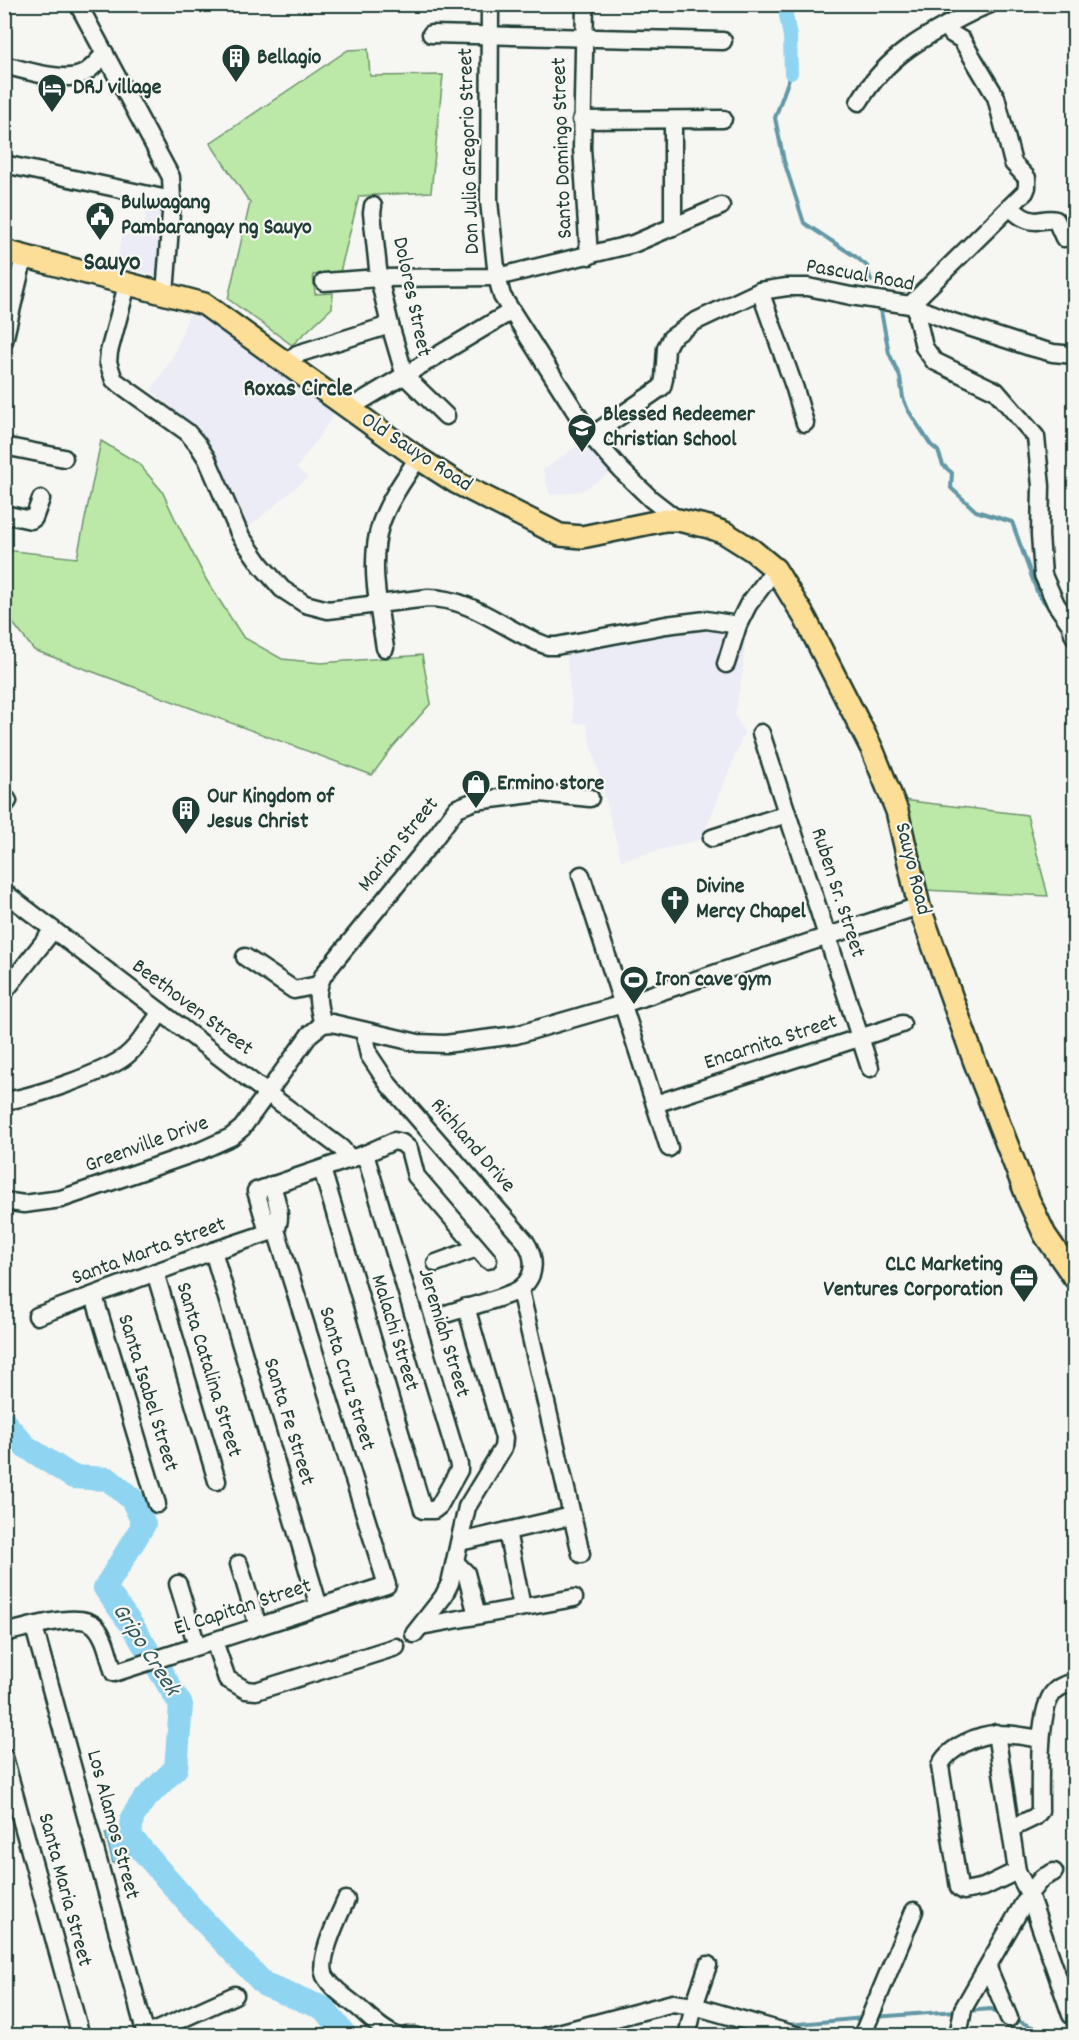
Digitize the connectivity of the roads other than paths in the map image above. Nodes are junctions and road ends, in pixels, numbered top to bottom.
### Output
1 (78, 4) edge
2 (490, 4) edge
3 (585, 4) edge
4 (990, 4) edge
5 (947, 25) junction
6 (431, 34) dead end
7 (488, 36) junction
8 (583, 38) junction
9 (723, 41) dead end
10 (105, 53) junction
11 (4, 65) edge
12 (859, 102) dead end
13 (723, 118) dead end
14 (581, 120) junction
15 (673, 120) junction
16 (4, 164) edge
17 (172, 200) junction
18 (373, 206) dead end
19 (721, 206) dead end
20 (1010, 207) junction
21 (673, 227) junction
22 (1064, 238) dead end
23 (14, 253) edge
24 (589, 256) junction
25 (497, 277) junction
26 (380, 278) junction
27 (324, 282) dead end
28 (127, 285) junction
29 (760, 291) junction
30 (165, 294) junction
31 (913, 306) junction
32 (510, 312) junction
33 (390, 325) junction
34 (4, 341) edge
35 (1074, 356) edge
36 (287, 364) junction
37 (405, 376) junction
38 (348, 409) junction
39 (446, 416) dead end
40 (805, 423) dead end
41 (591, 435) junction
42 (4, 446) edge
43 (64, 458) dead end
44 (418, 458) junction
45 (41, 499) dead end
46 (4, 514) edge
47 (678, 519) junction
48 (775, 570) junction
49 (378, 603) junction
50 (738, 625) junction
51 (1074, 636) edge
52 (385, 648) dead end
53 (726, 664) dead end
54 (761, 733) dead end
55 (590, 798) dead end
56 (787, 814) junction
57 (712, 838) dead end
58 (581, 875) dead end
59 (4, 892) edge
60 (919, 906) junction
61 (53, 930) junction
62 (827, 936) junction
63 (245, 957) dead end
64 (318, 985) junction
65 (4, 992) edge
66 (623, 1004) junction
67 (161, 1012) junction
68 (323, 1024) junction
69 (902, 1024) dead end
70 (364, 1031) junction
71 (860, 1037) junction
72 (870, 1068) dead end
73 (268, 1094) junction
74 (4, 1101) edge
75 (655, 1104) junction
76 (669, 1148) dead end
77 (358, 1156) junction
78 (321, 1169) junction
79 (272, 1185) junction
80 (4, 1201) edge
81 (272, 1231) junction
82 (213, 1251) junction
83 (436, 1263) dead end
84 (155, 1272) junction
85 (1074, 1278) edge
86 (520, 1290) junction
87 (94, 1296) junction
88 (466, 1307) junction
89 (449, 1313) dead end
90 (38, 1316) dead end
91 (217, 1481) dead end
92 (157, 1504) dead end
93 (423, 1510) joint
94 (572, 1516) junction
95 (507, 1531) junction
96 (460, 1542) junction
97 (581, 1554) dead end
98 (455, 1562) junction
99 (239, 1564) dead end
100 (178, 1584) dead end
101 (387, 1585) joint
102 (574, 1598) dead end
103 (320, 1606) junction
104 (522, 1607) junction
105 (477, 1615) junction
106 (258, 1626) junction
107 (34, 1627) junction
108 (4, 1633) edge
109 (214, 1641) junction
110 (197, 1646) junction
111 (396, 1647) dead end
112 (1074, 1682) edge
113 (996, 1733) junction
114 (1042, 1733) junction
115 (4, 1757) edge
116 (1012, 1828) junction
117 (1017, 1871) junction
118 (1053, 1872) dead end
119 (1029, 1894) junction
120 (346, 1900) dead end
121 (914, 1911) dead end
122 (708, 1965) dead end
123 (988, 1968) junction
124 (235, 1995) dead end
125 (694, 2006) junction
126 (1071, 2015) dead end
127 (1009, 2018) dead end
128 (583, 2031) edge
129 (959, 2031) dead end
130 (81, 2036) edge
131 (146, 2036) edge
132 (397, 2036) edge
133 (547, 2036) edge
134 (687, 2036) edge
135 (799, 2036) edge
136 (862, 2036) edge

1 - 10 street
2 - 7 street, Don Julio Gregorio Street
3 - 8 street, Santo Domingo Street
4 - 5 street
5 - 12 street
5 - 20 street
6 - 7 street
7 - 8 street
7 - 25 street, Don Julio Gregorio Street
8 - 9 street
8 - 14 street, Santo Domingo Street
10 - 11 street
10 - 17 street
13 - 15 street
14 - 15 street
14 - 24 street, Santo Domingo Street
15 - 21 street
16 - 17 street
17 - 30 street
18 - 26 street, Dolores Street
19 - 21 street
20 - 22 street
20 - 31 street
21 - 24 street
23 - 28 main road, Old Sauyo Road
23 - 34 street
24 - 25 street
25 - 26 street
25 - 32 street, Don Julio Gregorio Street
26 - 27 street
26 - 33 street, Dolores Street
28 - 30 main road, Old Sauyo Road
28 - 49 street
29 - 31 street, Pascual Road
29 - 40 street
29 - 41 street, Pascual Road
30 - 36 main road, Old Sauyo Road
31 - 35 street, Pascual Road
31 - 51 street
32 - 37 street
32 - 41 street, Don Julio Gregorio Street
33 - 36 street
33 - 37 street, Dolores Street
36 - 38 main road, Old Sauyo Road
37 - 38 street
37 - 39 street, Dolores Street
38 - 44 main road, Old Sauyo Road
41 - 47 street, Don Julio Gregorio Street
42 - 43 street
44 - 47 main road, Old Sauyo Road
44 - 49 street
45 - 46 street
47 - 48 main road, Sauyo Road
48 - 50 street
48 - 60 main road, Sauyo Road
49 - 50 street
49 - 52 street
50 - 53 street
54 - 56 street, Ruben Sr. Street
55 - 64 street, Marian Street
56 - 57 street
56 - 62 street, Ruben Sr. Street
58 - 66 street
59 - 61 street, Beethoven Street
60 - 62 street
60 - 85 main road, Sauyo Road
61 - 65 street
61 - 67 street, Beethoven Street
62 - 66 street
62 - 71 street, Ruben Sr. Street
63 - 64 street
64 - 68 street
66 - 70 street
66 - 75 street
67 - 73 street, Beethoven Street
67 - 74 street
68 - 70 street
68 - 73 street, Greenville Drive
69 - 71 street, Encarnita Street
70 - 86 street, Richland Drive
71 - 72 street, Ruben Sr. Street
71 - 75 street, Encarnita Street
73 - 77 street, Beethoven Street
73 - 80 street, Greenville Drive
75 - 76 street
77 - 78 street
77 - 83 street
77 - 93 street, Jeremiah Street
78 - 79 street
78 - 93 street, Malachi Street
79 - 81 street, Santa Cruz Street
79 - 81 street, Santa Cruz Street
81 - 82 street, Santa Marta Street
81 - 101 street, Santa Cruz Street
82 - 84 street, Santa Marta Street
82 - 103 street, Santa Fe Street
84 - 87 street, Santa Marta Street
84 - 91 street, Santa Catalina Street
86 - 88 street
86 - 94 street
87 - 90 street, Santa Marta Street
87 - 92 street, Santa Isabel Street
88 - 89 street
88 - 96 street
94 - 95 street
94 - 97 street
95 - 96 street
95 - 104 street
96 - 98 street
98 - 105 street
98 - 105 street
99 - 106 street
100 - 110 street
101 - 103 street, El Capitan Street
102 - 104 street
103 - 106 street, El Capitan Street
104 - 105 street
106 - 109 street, El Capitan Street
107 - 108 street, El Capitan Street
107 - 110 street, El Capitan Street
107 - 131 street, Los Alamos Street
109 - 110 street, El Capitan Street
109 - 111 street
112 - 114 street
113 - 114 street
113 - 116 street
113 - 117 street
114 - 116 street
115 - 130 street, Santa Maria Street
116 - 117 street
117 - 119 street
118 - 119 street
119 - 123 street
119 - 126 street
120 - 132 street
121 - 136 street
122 - 125 street
123 - 127 street
123 - 129 street
124 - 131 street
125 - 128 street
125 - 134 street
125 - 135 street
128 - 133 street

